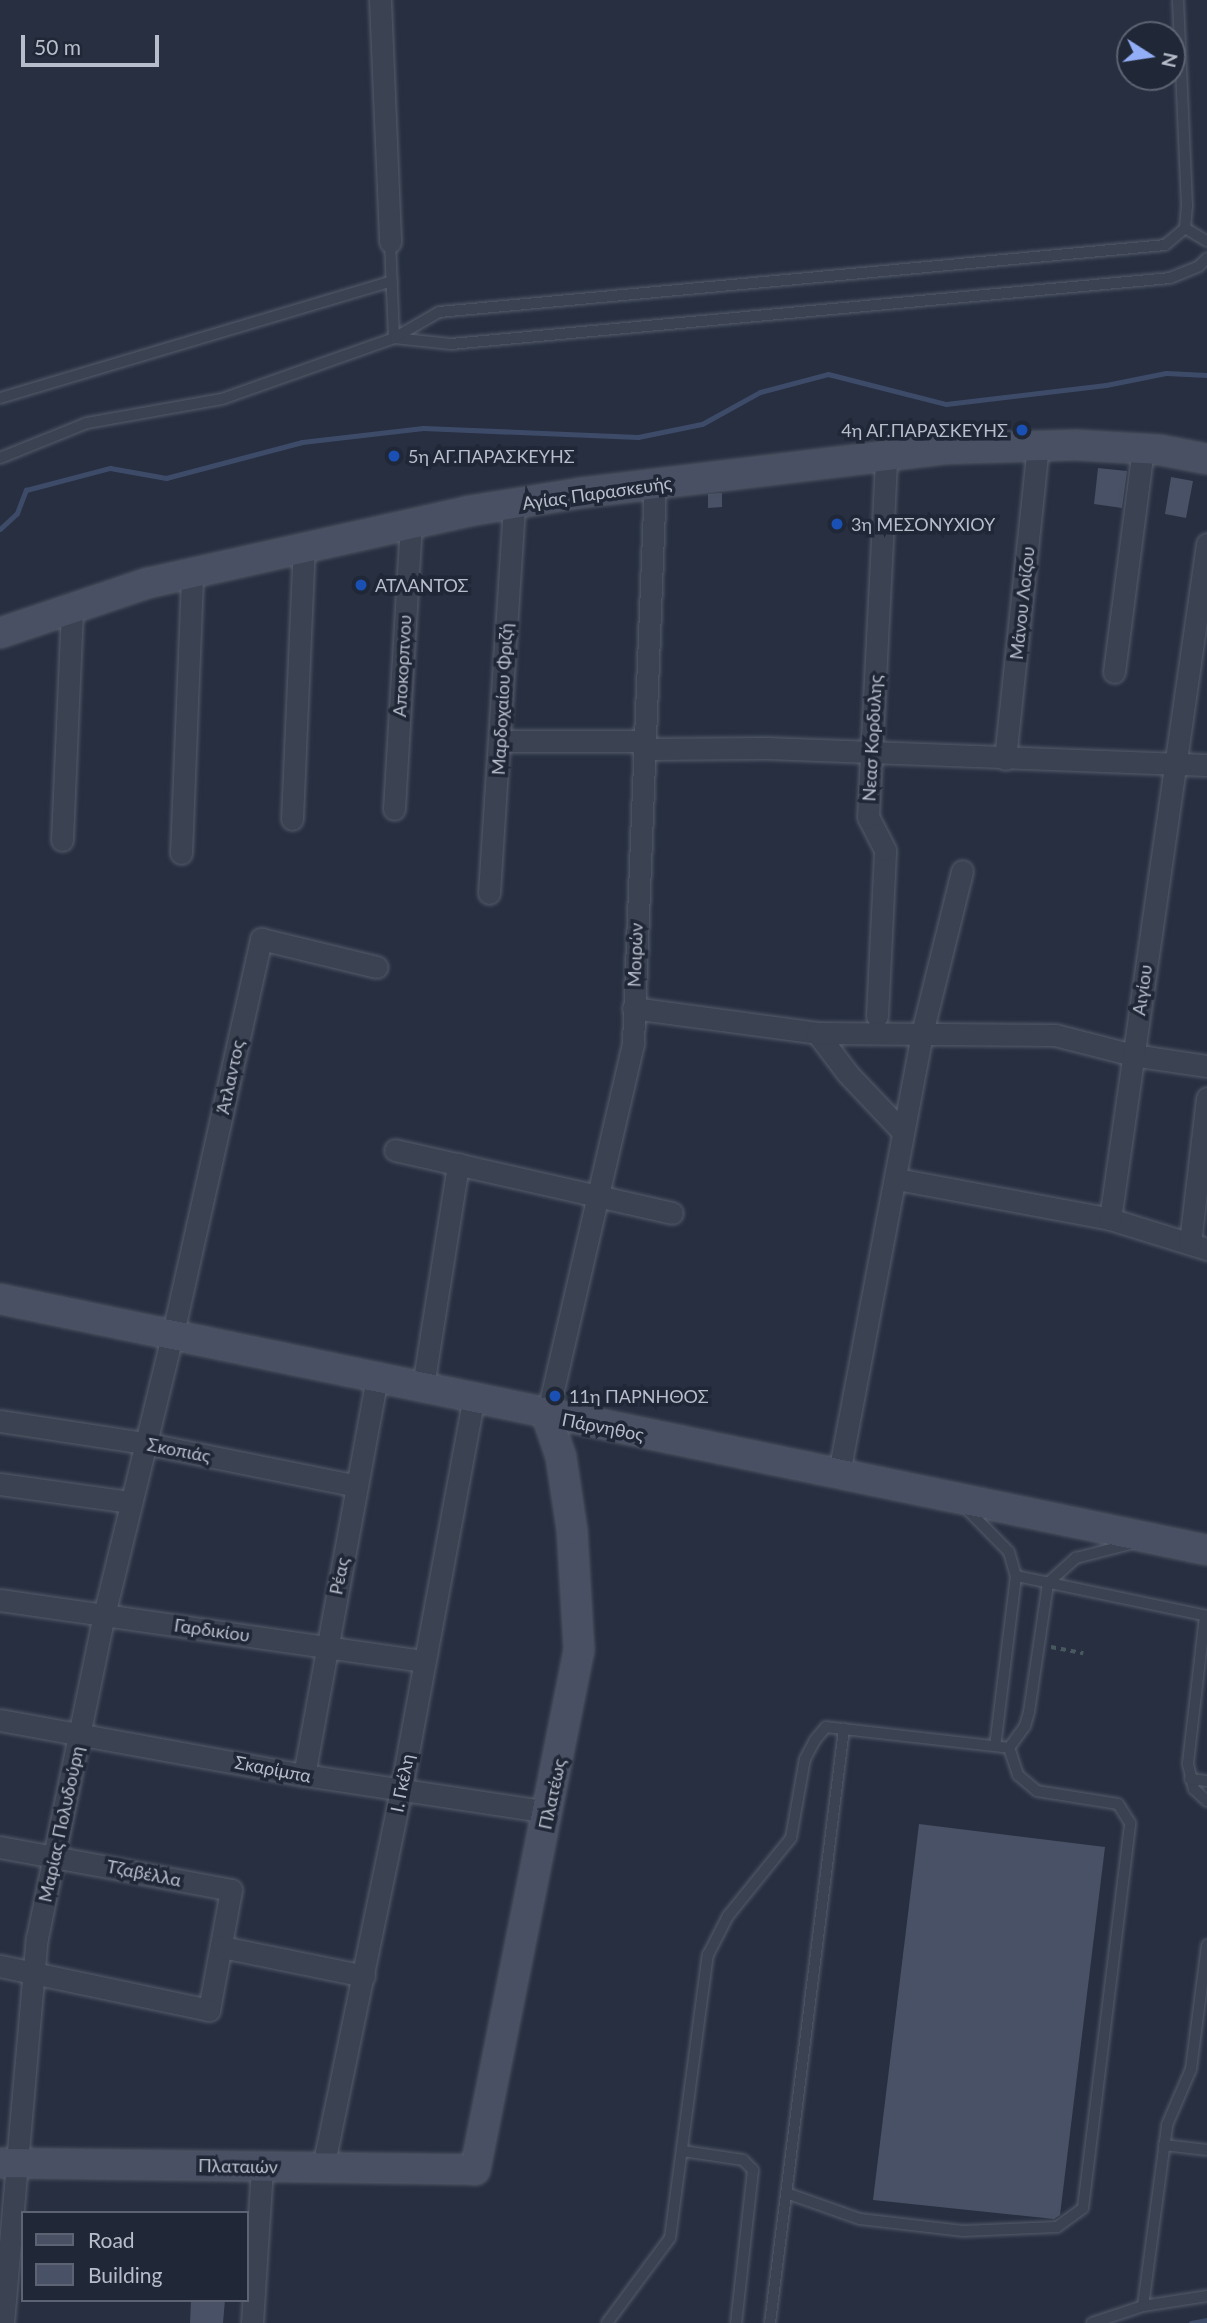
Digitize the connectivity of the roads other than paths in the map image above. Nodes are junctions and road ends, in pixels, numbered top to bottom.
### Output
1 (380, 0) edge
2 (1178, 0) edge
3 (1185, 228) junction
4 (1207, 241) edge
5 (390, 242) joint
6 (1207, 258) edge
7 (392, 282) junction
8 (394, 338) junction
9 (0, 398) edge
10 (1038, 446) junction
11 (1143, 449) junction
12 (886, 457) junction
13 (0, 458) edge
14 (1207, 459) edge
15 (655, 484) junction
16 (513, 504) junction
17 (411, 523) junction
18 (1207, 544) edge
19 (304, 549) junction
20 (192, 574) junction
21 (72, 608) junction
22 (0, 633) edge
23 (1114, 672) dead end
24 (500, 741) junction
25 (643, 745) junction
26 (871, 755) junction
27 (1005, 760) junction
28 (1175, 762) junction
29 (1207, 765) edge
30 (394, 809) dead end
31 (292, 819) dead end
32 (62, 840) dead end
33 (181, 853) dead end
34 (962, 871) dead end
35 (489, 893) dead end
36 (377, 967) dead end
37 (633, 1008) junction
38 (877, 1016) dead end
39 (817, 1033) junction
40 (922, 1037) junction
41 (1133, 1055) junction
42 (1207, 1066) edge
43 (1207, 1098) edge
44 (902, 1131) junction
45 (395, 1150) dead end
46 (458, 1164) junction
47 (897, 1179) junction
48 (597, 1195) junction
49 (672, 1213) dead end
50 (1110, 1219) junction
51 (1199, 1246) edge
52 (0, 1299) edge
53 (173, 1333) junction
54 (377, 1377) junction
55 (423, 1386) junction
56 (474, 1397) junction
57 (547, 1416) junction
58 (0, 1421) edge
59 (144, 1443) junction
60 (839, 1473) junction
61 (0, 1484) edge
62 (356, 1486) junction
63 (957, 1500) junction
64 (129, 1502) junction
65 (1151, 1539) junction
66 (1207, 1550) edge
67 (1016, 1576) junction
68 (1048, 1583) junction
69 (0, 1600) edge
70 (104, 1615) junction
71 (1206, 1616) edge
72 (325, 1647) junction
73 (424, 1661) junction
74 (0, 1720) edge
75 (844, 1729) junction
76 (81, 1731) junction
77 (995, 1746) junction
78 (1009, 1748) junction
79 (304, 1775) junction
80 (1190, 1779) junction
81 (1207, 1781) edge
82 (401, 1790) junction
83 (1207, 1801) edge
84 (548, 1812) junction
85 (0, 1847) edge
86 (54, 1855) junction
87 (1207, 1945) edge
88 (222, 1947) junction
89 (0, 1966) edge
90 (32, 1971) junction
91 (364, 1976) junction
92 (1164, 2145) junction
93 (1207, 2150) edge
94 (683, 2151) junction
95 (8, 2163) edge
96 (262, 2166) junction
97 (323, 2167) junction
98 (475, 2170) joint
99 (789, 2194) junction
100 (1207, 2296) edge
101 (1143, 2306) junction
102 (3, 2323) edge
103 (252, 2323) edge
104 (607, 2323) edge
105 (736, 2323) edge
106 (769, 2323) edge
107 (1091, 2323) edge

1 - 5 street
2 - 3 lane
3 - 4 lane
3 - 8 lane
5 - 7 lane
6 - 8 lane
7 - 8 lane
7 - 9 lane
8 - 13 lane
10 - 11 street, Αγίας Παρασκευής
10 - 12 street, Αγίας Παρασκευής
10 - 27 street, Μάνου Λοίζου
11 - 14 street, Αγίας Παρασκευής
11 - 23 street
12 - 15 street, Αγίας Παρασκευής
12 - 26 street, Νεασ Κορδυλης
15 - 16 street, Αγίας Παρασκευής
15 - 25 street, Μοιρών
16 - 17 street, Αγίας Παρασκευής
16 - 24 street, Μαρδοχαίου Φριζή
17 - 19 street, Αγίας Παρασκευής
17 - 30 street, Αποκορπνου
18 - 28 street, Αιγίου
19 - 20 street, Αγίας Παρασκευής
19 - 31 street
20 - 21 street, Αγίας Παρασκευής
20 - 33 street
21 - 22 street, Αγίας Παρασκευής
21 - 32 street
24 - 25 street
24 - 35 street, Μαρδοχαίου Φριζή
25 - 26 street
25 - 37 street, Μοιρών
26 - 27 street
26 - 38 street, Νεασ Κορδυλης
27 - 28 street
28 - 29 street
28 - 41 street, Αιγίου
34 - 40 street
36 - 53 street, Άτλαντος
37 - 39 street
37 - 48 street, Μοιρών
39 - 40 street
39 - 44 street
40 - 41 street
40 - 44 street
41 - 42 street
41 - 50 street, Αιγίου
43 - 51 street
44 - 47 street
45 - 46 street
46 - 48 street
46 - 55 street
47 - 50 street
47 - 60 street
48 - 49 street
48 - 57 street, Μοιρών
50 - 51 street
52 - 53 street, Πάρνηθος
53 - 54 street, Πάρνηθος
53 - 59 street, Μαρίας Πολυδούρη
54 - 55 street, Πάρνηθος
54 - 62 street, Ρέας
55 - 56 street, Πάρνηθος
56 - 57 street, Πάρνηθος
56 - 73 street, Ι. Γκέλη
57 - 60 street, Πάρνηθος
57 - 84 street, Πλατέως
58 - 59 street, Σκοπιάς
59 - 62 street, Σκοπιάς
59 - 64 street, Μαρίας Πολυδούρη
60 - 63 street, Πάρνηθος
61 - 64 street
62 - 72 street, Ρέας
63 - 65 street, Πάρνηθος
63 - 67 lane
64 - 70 street, Μαρίας Πολυδούρη
65 - 66 street, Πάρνηθος
65 - 68 lane
67 - 68 lane
67 - 77 lane
68 - 71 lane
68 - 78 lane
69 - 70 street, Γαρδικίου
70 - 72 street, Γαρδικίου
70 - 76 street, Μαρίας Πολυδούρη
71 - 80 lane
72 - 73 street, Γαρδικίου
72 - 79 street, Ρέας
73 - 82 street, Ι. Γκέλη
74 - 76 street, Σκαρίμπα
75 - 77 lane
75 - 94 lane
75 - 99 lane
76 - 79 street, Σκαρίμπα
76 - 86 street, Μαρίας Πολυδούρη
77 - 78 lane
78 - 99 lane
79 - 82 street, Σκαρίμπα
80 - 81 lane
80 - 83 lane
82 - 84 street, Σκαρίμπα
82 - 91 street, Ι. Γκέλη
84 - 98 street, Πλατέως
85 - 86 street, Τζαβέλλα
86 - 88 street, Τζαβέλλα
86 - 90 street, Μαρίας Πολυδούρη
87 - 92 lane
88 - 90 street
88 - 91 street
89 - 90 street
90 - 95 street, Μαρίας Πολυδούρη
91 - 97 street, Ι. Γκέλη
92 - 93 lane
92 - 101 lane
94 - 104 lane
94 - 105 lane
95 - 96 street, Πλαταιών
95 - 102 street, Μαρίας Πολυδούρη
96 - 97 street, Πλαταιών
96 - 103 street
97 - 98 street, Πλαταιών
99 - 106 lane
100 - 101 lane
101 - 107 lane

